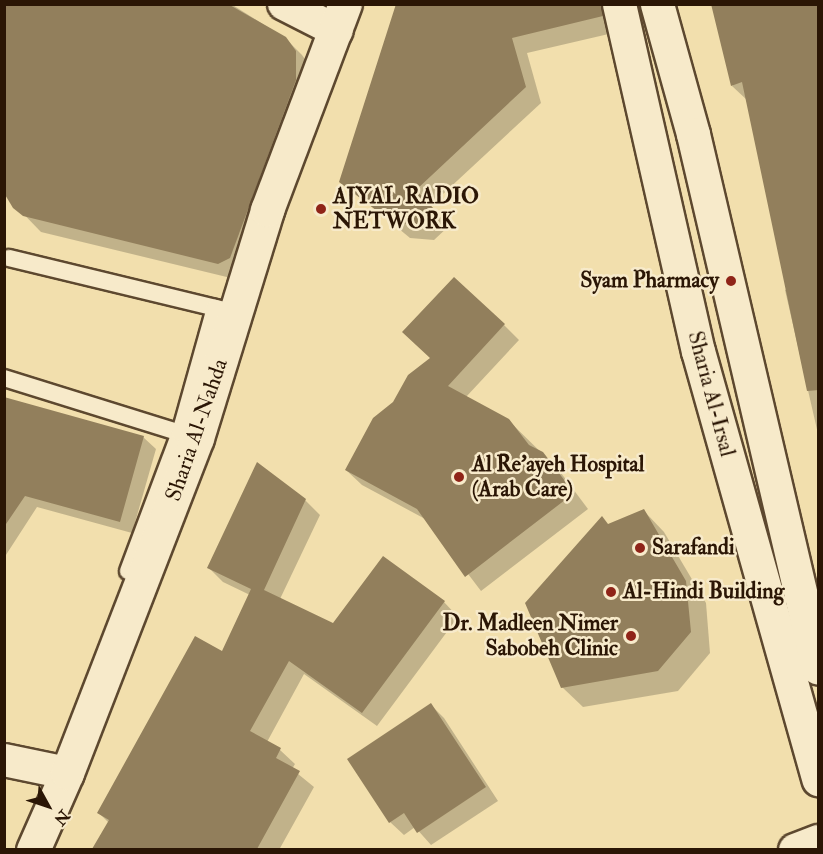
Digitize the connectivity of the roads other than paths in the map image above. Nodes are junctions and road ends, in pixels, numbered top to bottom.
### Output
1 (284, 4) edge
2 (618, 4) edge
3 (657, 4) edge
4 (341, 18) edge
5 (9, 258) dead end
6 (225, 311) junction
7 (4, 378) edge
8 (189, 435) junction
9 (819, 668) edge
10 (4, 760) edge
11 (67, 773) junction
12 (819, 779) edge
13 (819, 841) edge
14 (33, 849) edge
15 (795, 849) edge

1 - 4 street
2 - 12 main road, Sharia Al-Irsal
3 - 9 main road, Sharia Al-Irsal
4 - 6 main road, Sharia Al-Nahda
5 - 6 lane
6 - 8 main road, Sharia Al-Nahda
7 - 8 lane
8 - 11 main road, Sharia Al-Nahda
10 - 11 street
11 - 14 main road, Sharia Al-Nahda
13 - 15 street

